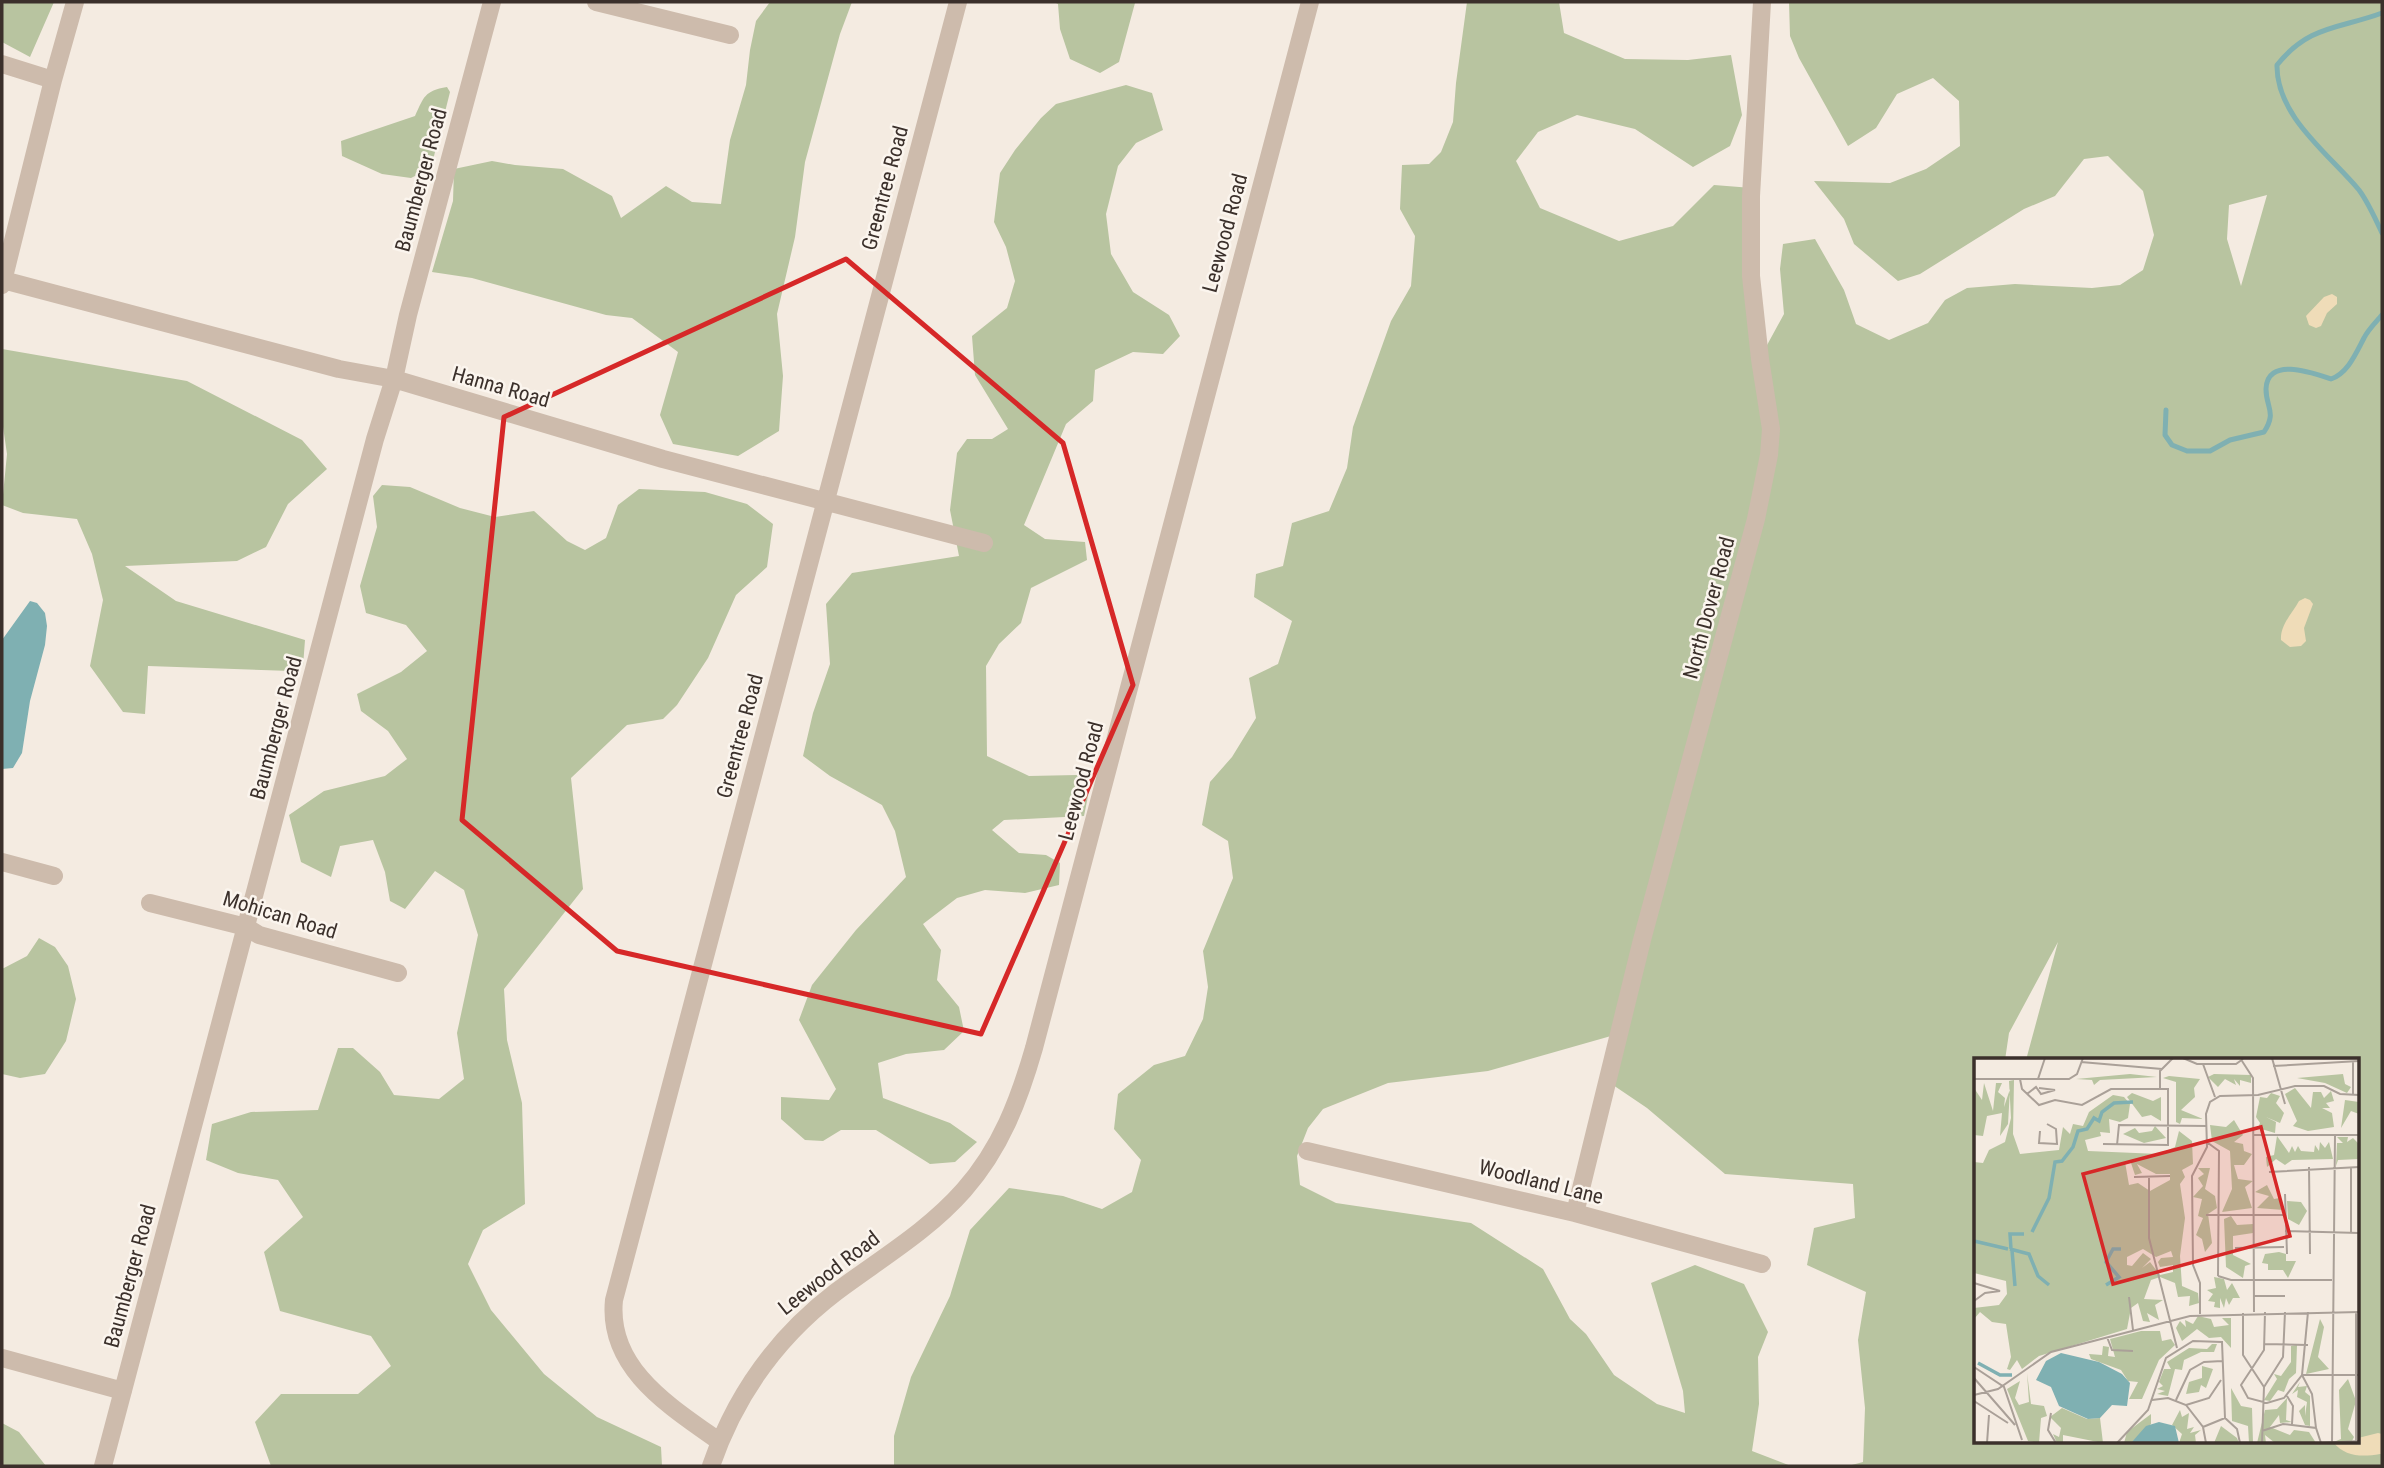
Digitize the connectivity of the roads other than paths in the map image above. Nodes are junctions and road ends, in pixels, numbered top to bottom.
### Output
1 (75, 2) edge
2 (492, 2) edge
3 (596, 2) edge
4 (958, 2) edge
5 (1310, 2) edge
6 (1762, 2) edge
7 (730, 34) dead end
8 (2, 64) edge
9 (53, 80) junction
10 (3, 283) edge
11 (394, 379) junction
12 (825, 502) junction
13 (985, 544) dead end
14 (2, 862) edge
15 (54, 876) dead end
16 (150, 902) dead end
17 (246, 927) junction
18 (398, 973) dead end
19 (1307, 1151) dead end
20 (1575, 1213) junction
21 (1762, 1264) dead end
22 (2, 1357) edge
23 (123, 1391) junction
24 (720, 1442) junction
25 (103, 1466) edge
26 (711, 1466) edge

1 - 9 street
2 - 11 street, Baumberger Road
3 - 7 street
4 - 12 street, Greentree Road
5 - 24 street, Leewood Road
6 - 20 street, North Dover Road
8 - 9 street
9 - 10 street
10 - 11 street, Hanna Road
11 - 12 street, Hanna Road
11 - 17 street, Baumberger Road
12 - 13 street, Hanna Road
12 - 24 street, Greentree Road
14 - 15 street
16 - 17 street, Mohican Road
17 - 18 street, Mohican Road
17 - 23 street, Baumberger Road
19 - 20 street, Woodland Lane
20 - 21 street, Woodland Lane
22 - 23 street
23 - 25 street, Baumberger Road
24 - 26 street, Leewood Road

